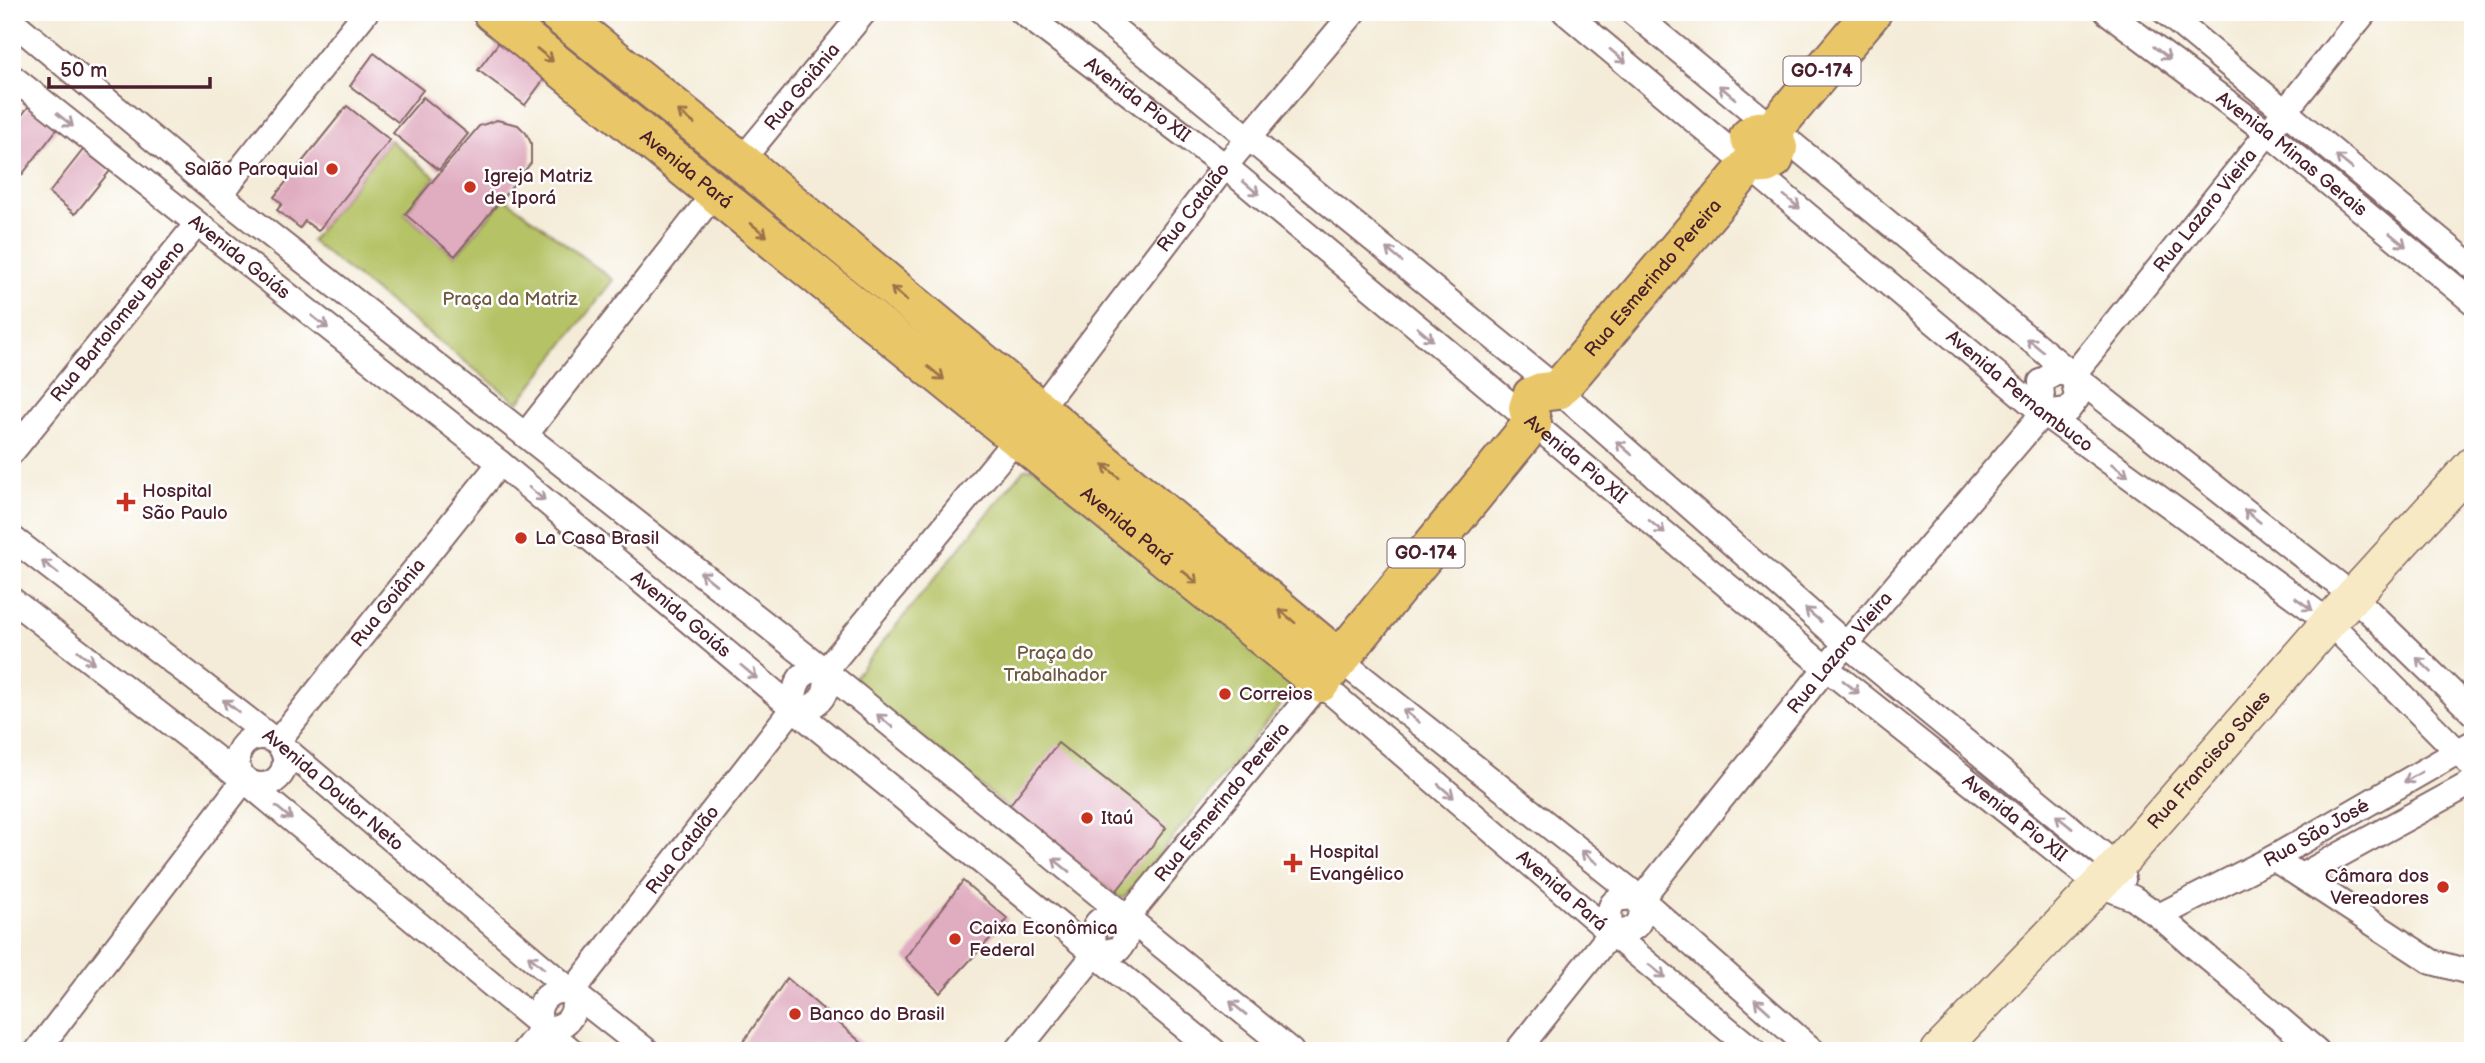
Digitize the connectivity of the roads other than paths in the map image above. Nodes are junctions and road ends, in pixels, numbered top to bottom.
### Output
1 (366, 12) edge
2 (492, 12) edge
3 (556, 12) edge
4 (864, 12) edge
5 (1022, 12) edge
6 (1094, 12) edge
7 (1354, 12) edge
8 (1565, 12) edge
9 (1632, 12) edge
10 (1872, 12) edge
11 (2107, 12) edge
12 (2165, 12) edge
13 (2365, 12) edge
14 (12, 21) edge
15 (12, 77) edge
16 (2283, 112) junction
17 (1773, 130) junction
18 (2266, 132) junction
19 (1249, 136) junction
20 (741, 161) junction
21 (1749, 165) junction
22 (1225, 166) junction
23 (714, 194) junction
24 (220, 195) junction
25 (196, 225) junction
26 (2473, 267) edge
27 (2473, 302) edge
28 (2073, 375) junction
29 (1558, 390) junction
30 (2043, 413) junction
31 (1028, 424) junction
32 (1532, 424) junction
33 (526, 434) junction
34 (12, 452) edge
35 (500, 463) junction
36 (2473, 464) edge
37 (12, 538) edge
38 (2353, 596) junction
39 (12, 600) edge
40 (2329, 622) junction
41 (1846, 644) junction
42 (1826, 667) junction
43 (825, 671) junction
44 (1330, 671) junction
45 (793, 708) junction
46 (2473, 713) edge
47 (277, 742) junction
48 (2468, 754) edge
49 (244, 780) junction
50 (2473, 782) edge
51 (2273, 858) junction
52 (2107, 875) junction
53 (2301, 876) junction
54 (1641, 899) junction
55 (2160, 916) junction
56 (1126, 919) junction
57 (1611, 933) junction
58 (1095, 954) junction
59 (2473, 973) edge
60 (572, 992) junction
61 (542, 1028) junction
62 (37, 1051) edge
63 (524, 1051) edge
64 (572, 1051) edge
65 (647, 1051) edge
66 (1017, 1051) edge
67 (1214, 1051) edge
68 (1291, 1051) edge
69 (1517, 1051) edge
70 (1754, 1051) edge
71 (1813, 1051) edge
72 (1939, 1051) edge
73 (2317, 1051) edge

1 - 24 street
2 -> 23 main road, Avenida Pará
20 -> 3 main road, Avenida Pará
4 - 20 street, Rua Goiânia
5 - 22 street, Avenida Pio XII
6 - 19 street, Avenida Pio XII
7 - 19 street, Rua Catalão
8 -> 21 street, Avenida Pernambuco
17 -> 9 street
10 - 17 main road, GO-174
11 -> 18 street, Avenida Minas Gerais
12 - 16 street, Avenida Minas Gerais
13 - 16 street, Rua Lazaro Vieira
14 - 24 street
15 -> 25 street, Avenida Goiás
16 - 18 street, Rua Lazaro Vieira
26 -> 16 street, Avenida Minas Gerais
17 - 21 main road, Rua Esmerindo Pereira / GO-174
28 -> 17 street
18 -> 27 street, Avenida Minas Gerais
18 - 28 street, Rua Lazaro Vieira
19 - 22 street, Rua Catalão
29 -> 19 street, Avenida Pio XII
20 - 23 street, Rua Goiânia
31 -> 20 main road, Avenida Pará
21 - 29 main road, Rua Esmerindo Pereira / GO-174
21 -> 30 street, Avenida Pernambuco
22 - 31 street, Rua Catalão
22 -> 32 street, Avenida Pio XII
23 -> 31 main road, Avenida Pará
23 - 33 street, Rua Goiânia
24 - 25 street, Rua Bartolomeu Bueno
24 - 33 street
25 - 34 street, Rua Bartolomeu Bueno
25 -> 35 street, Avenida Goiás
28 - 30 street
38 -> 28 street
29 - 32 main road, Rua Esmerindo Pereira / GO-174
41 -> 29 street, Avenida Pio XII
30 -> 40 street, Avenida Pernambuco
30 - 41 street, Rua Lazaro Vieira
31 - 43 street, Rua Catalão
31 - 44 main road, Avenida Pará
32 -> 42 street, Avenida Pio XII
32 - 44 main road, Rua Esmerindo Pereira / GO-174
33 - 35 street
43 -> 33 street
35 -> 45 street, Avenida Goiás
35 - 47 street, Rua Goiânia
36 - 38 street, Rua Francisco Sales
47 -> 37 street, Avenida Doutor Neto
38 - 40 street, Rua Francisco Sales
46 -> 38 street
39 -> 49 street
40 - 48 street, Avenida Pernambuco
40 - 52 street, Rua Francisco Sales
41 - 42 street, Rua Lazaro Vieira
52 -> 41 street, Avenida Pio XII
42 -> 52 street, Avenida Pio XII
42 - 54 street, Rua Lazaro Vieira
43 - 45 street, Rua Catalão
56 -> 43 street
54 -> 44 street, Avenida Pará
44 - 56 street, Rua Esmerindo Pereira
44 -> 57 street, Avenida Pará
45 - 58 street, Avenida Goiás
45 - 60 street, Rua Catalão
47 - 49 street
60 -> 47 street, Avenida Doutor Neto
48 -> 51 street, Rua São José
49 -> 61 street
49 - 62 street
50 - 53 street, Rua São José
51 - 53 street
51 - 55 street, Rua São José
52 - 55 street, Avenida Pio XII
52 - 72 street, Rua Francisco Sales
53 - 59 street
54 - 57 street
71 -> 54 street, Avenida Pará
55 - 73 street, Avenida Pio XII
56 - 58 street
68 -> 56 street
57 - 69 street
57 -> 70 street, Avenida Pará
58 - 66 street
58 - 67 street, Avenida Goiás
60 - 61 street
60 - 65 street, Avenida Doutor Neto
61 - 63 street
61 - 64 street

